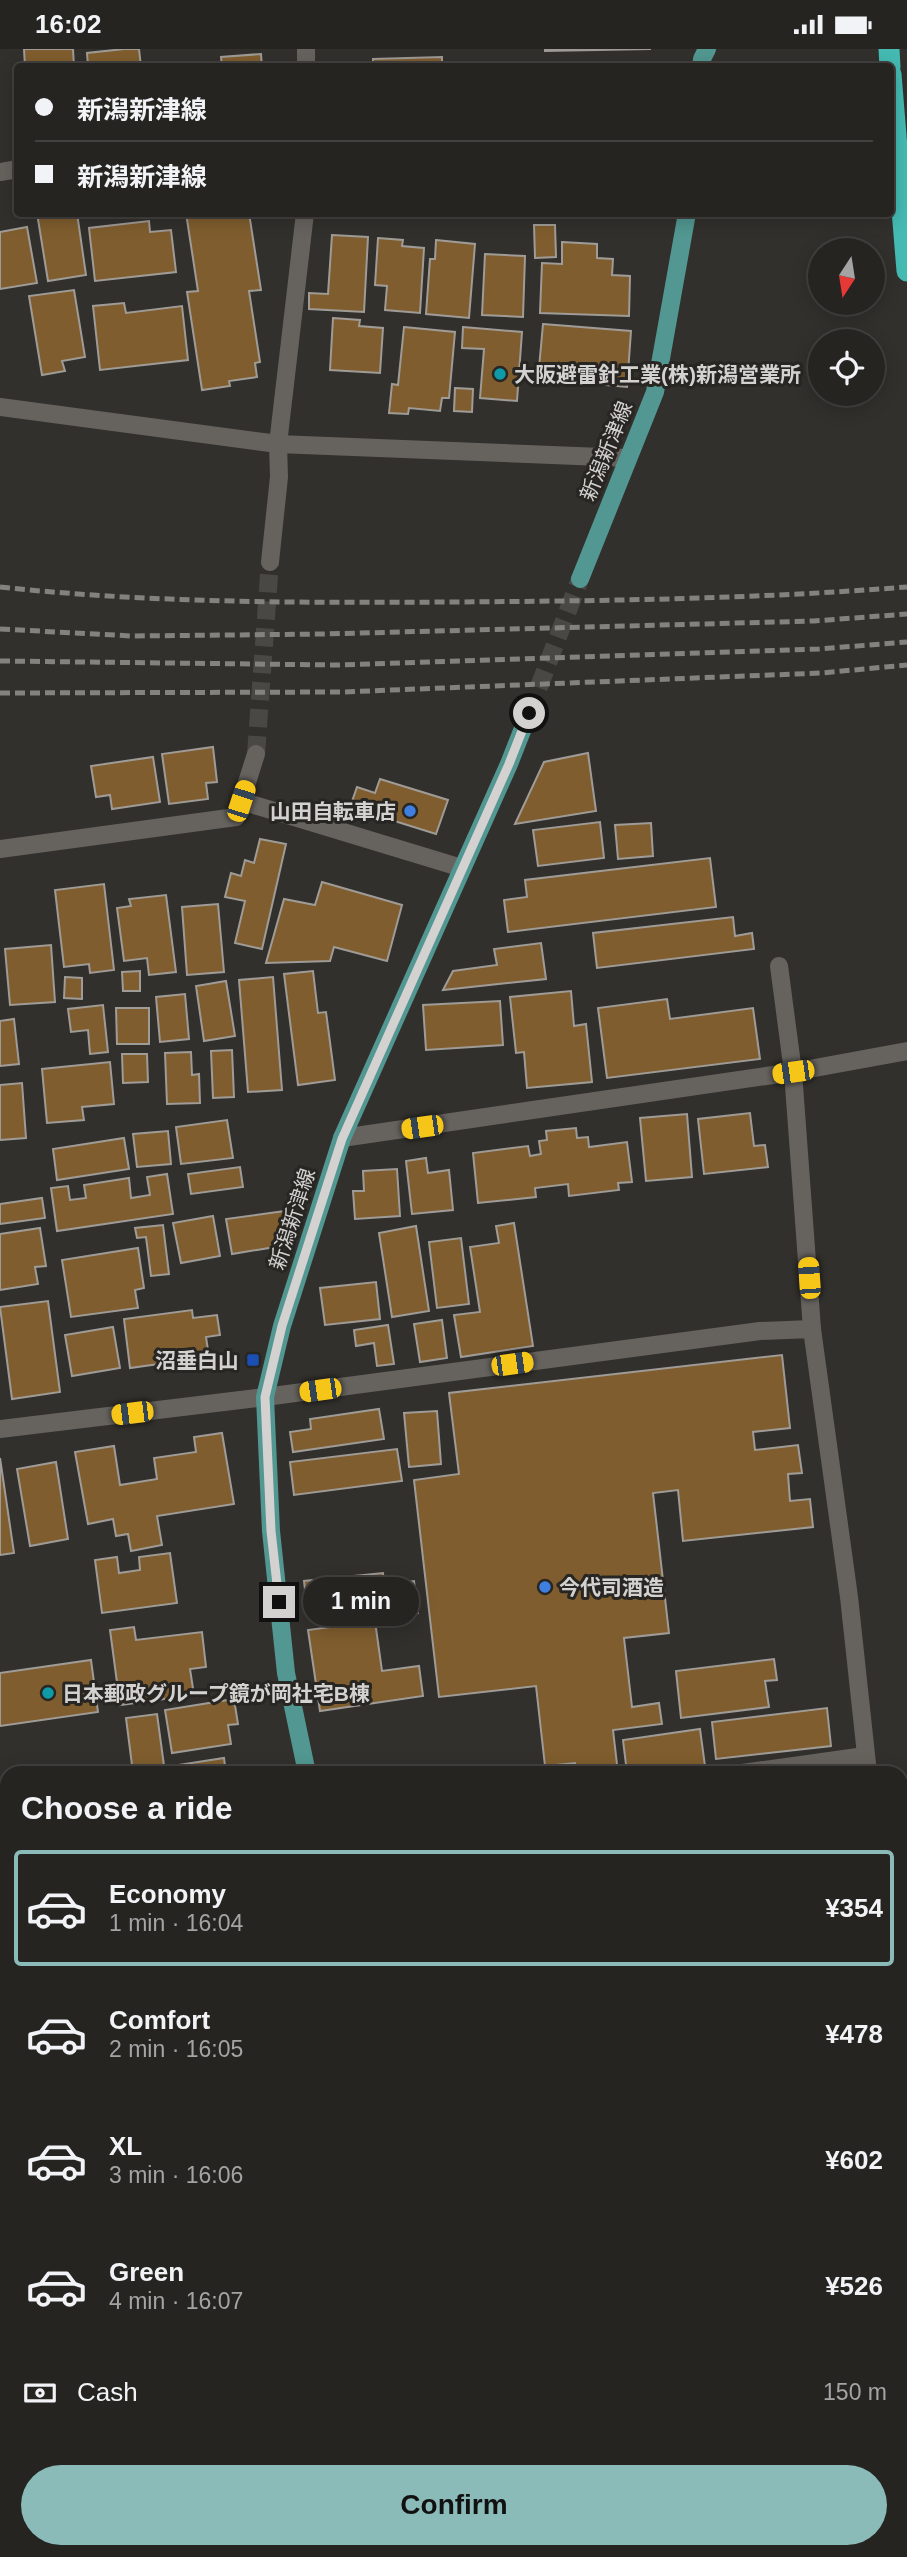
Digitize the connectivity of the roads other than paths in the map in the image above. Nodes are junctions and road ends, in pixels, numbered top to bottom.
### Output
1 (894, 111) edge
2 (305, 217) edge
3 (686, 217) edge
4 (907, 271) edge
5 (0, 407) edge
6 (278, 444) junction
7 (627, 458) junction
8 (270, 562) tunnel mouth
9 (580, 579) tunnel mouth
10 (529, 713) tunnel mouth
11 (256, 754) tunnel mouth
12 (241, 801) junction
13 (0, 849) edge
14 (462, 868) junction
15 (779, 966) dead end
16 (907, 1051) edge
17 (793, 1072) junction
18 (342, 1139) junction
19 (812, 1329) junction
20 (265, 1397) junction
21 (0, 1429) edge
22 (867, 1765) edge
23 (306, 1766) edge

1 - 4 highway
2 - 6 street
3 - 7 main road, 新潟新津線
5 - 6 street
6 - 7 street
6 - 8 street
7 - 9 main road, 新潟新津線
10 - 14 main road, 新潟新津線
11 - 12 street
12 - 13 street
12 - 14 street
14 - 18 main road, 新潟新津線
15 - 17 street
16 - 17 street
17 - 18 street
17 - 19 street
18 - 20 main road, 新潟新津線
19 - 20 street
19 - 22 street
20 - 21 street
20 - 23 main road, 新潟新津線

